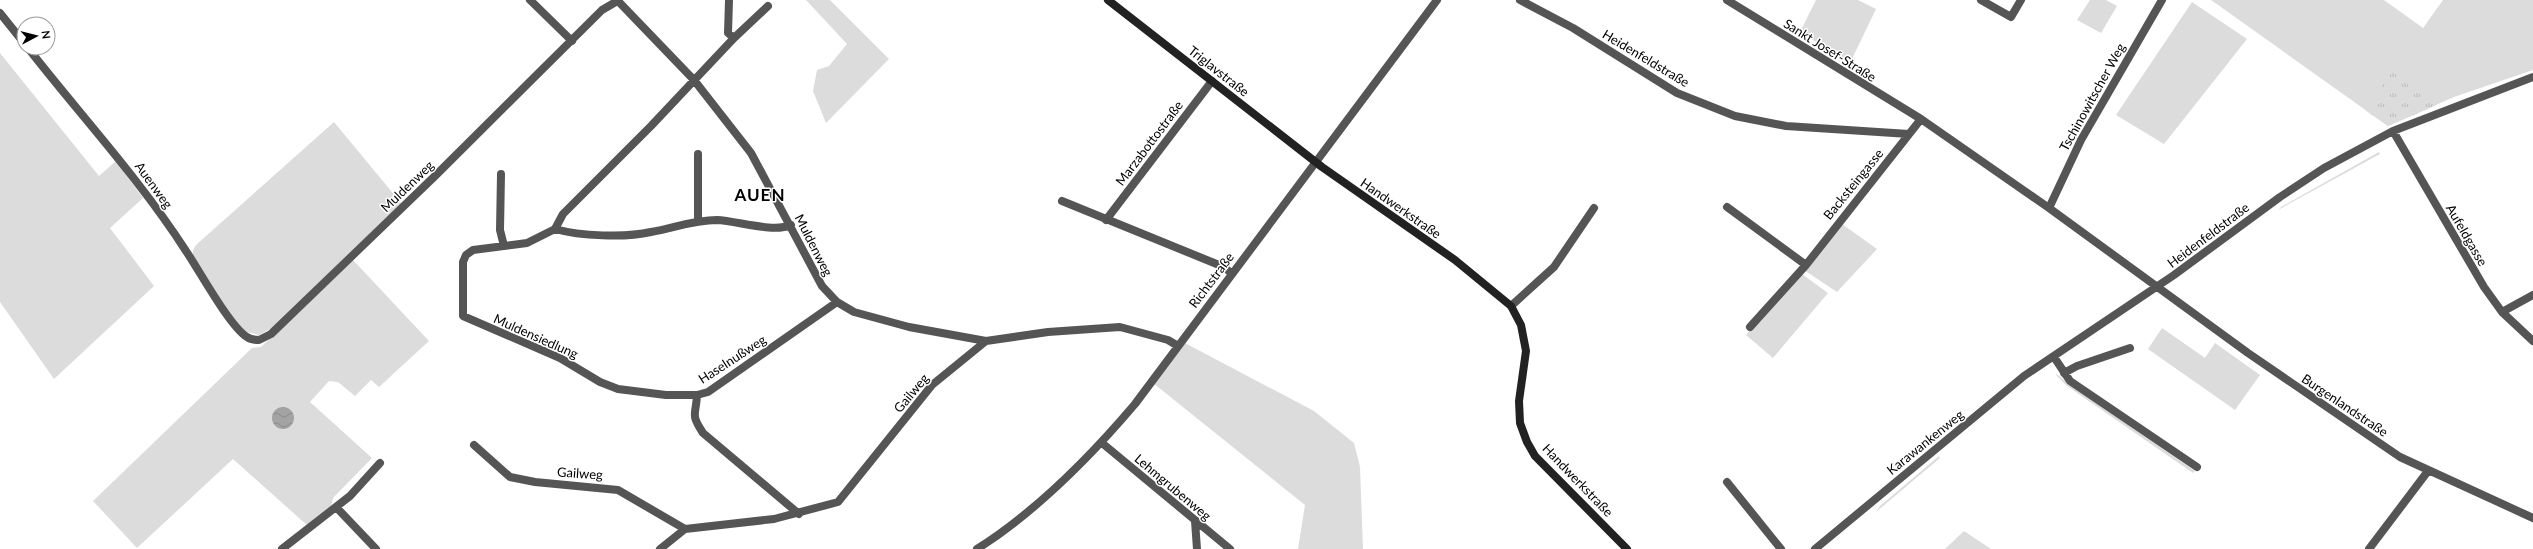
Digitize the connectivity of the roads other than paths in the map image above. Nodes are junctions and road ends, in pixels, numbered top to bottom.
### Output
1 (530, 0) edge
2 (729, 0) edge
3 (1108, 0) edge
4 (1436, 0) edge
5 (1520, 0) edge
6 (1727, 0) edge
7 (1981, 0) edge
8 (2021, 0) edge
9 (2162, 0) edge
10 (619, 1) edge
11 (768, 6) dead end
12 (0, 13) edge
13 (16, 33) edge
14 (734, 38) junction
15 (572, 41) junction
16 (35, 56) edge
17 (2533, 77) edge
18 (694, 80) junction
19 (1212, 81) junction
20 (1921, 119) junction
21 (2393, 131) junction
22 (1909, 134) junction
23 (698, 154) dead end
24 (1315, 161) junction
25 (501, 174) dead end
26 (1062, 201) dead end
27 (1727, 207) dead end
28 (1594, 208) dead end
29 (2049, 208) junction
30 (698, 220) junction
31 (1106, 220) junction
32 (791, 225) junction
33 (555, 229) junction
34 (504, 246) junction
35 (1806, 265) junction
36 (1231, 273) junction
37 (2157, 287) junction
38 (2533, 295) edge
39 (837, 302) junction
40 (1511, 306) junction
41 (2502, 312) junction
42 (1750, 328) dead end
43 (254, 340) joint
44 (986, 340) junction
45 (2533, 341) edge
46 (1178, 346) junction
47 (2130, 348) dead end
48 (2054, 357) junction
49 (2064, 373) junction
50 (697, 395) junction
51 (1102, 443) junction
52 (474, 445) dead end
53 (380, 463) dead end
54 (2197, 467) dead end
55 (2428, 471) junction
56 (1727, 482) dead end
57 (336, 507) junction
58 (799, 514) junction
59 (2533, 518) edge
60 (1195, 522) junction
61 (685, 529) junction
62 (282, 549) edge
63 (376, 549) edge
64 (660, 549) edge
65 (979, 549) edge
66 (1197, 549) edge
67 (1230, 549) edge
68 (1627, 549) edge
69 (1781, 549) edge
70 (1815, 549) edge
71 (2369, 549) edge

1 - 15 street
2 - 14 street
3 - 19 street, Triglavstraße
4 - 24 street, Richtstraße
5 - 22 street, Heidenfeldstraße
6 - 20 street, Sankt Josef-Straße
7 - 8 street
9 - 29 street, Tschinowitscher Weg
10 - 15 street, Muldenweg
10 - 18 street, Muldenweg
11 - 14 street
12 - 13 street
14 - 18 street
15 - 43 street, Muldenweg
16 - 43 street, Auenweg
17 - 21 street, Heidenfeldstraße
18 - 32 street, Muldenweg
18 - 33 street
19 - 24 street, Triglavstraße
19 - 31 street, Marzabottostraße
20 - 22 street, Backsteingasse
20 - 29 street
21 - 37 street, Heidenfeldstraße
21 - 41 street, Aufeldgasse
22 - 35 street, Backsteingasse
23 - 30 street
24 - 36 street, Richtstraße
24 - 40 street, Handwerkstraße
25 - 34 street
26 - 31 street
27 - 35 street
28 - 40 street
29 - 37 street
30 - 32 street
30 - 33 street
31 - 36 street
32 - 39 street, Muldenweg
33 - 34 street, Muldensiedlung
34 - 50 street, Muldensiedlung
35 - 42 street, Backsteingasse
36 - 46 street, Richtstraße
37 - 48 street, Karawankenweg
37 - 55 street, Burgenlandstraße
38 - 41 street
39 - 44 street, Muldenweg
39 - 50 street, Haselnußweg
40 - 68 street, Handwerkstraße
41 - 45 street, Aufeldgasse
44 - 46 street
44 - 58 street, Gailweg
46 - 51 street, Richtstraße
47 - 49 street
48 - 49 street
48 - 70 street, Karawankenweg
49 - 54 street
50 - 58 street, Haselnußweg
51 - 60 street, Lehmgrubenweg
51 - 65 street, Richtstraße
52 - 61 street, Gailweg
53 - 57 street
55 - 59 street, Burgenlandstraße
55 - 71 street
56 - 69 street
57 - 62 street
57 - 63 street
58 - 61 street, Gailweg
60 - 66 street
60 - 67 street, Lehmgrubenweg
61 - 64 street

